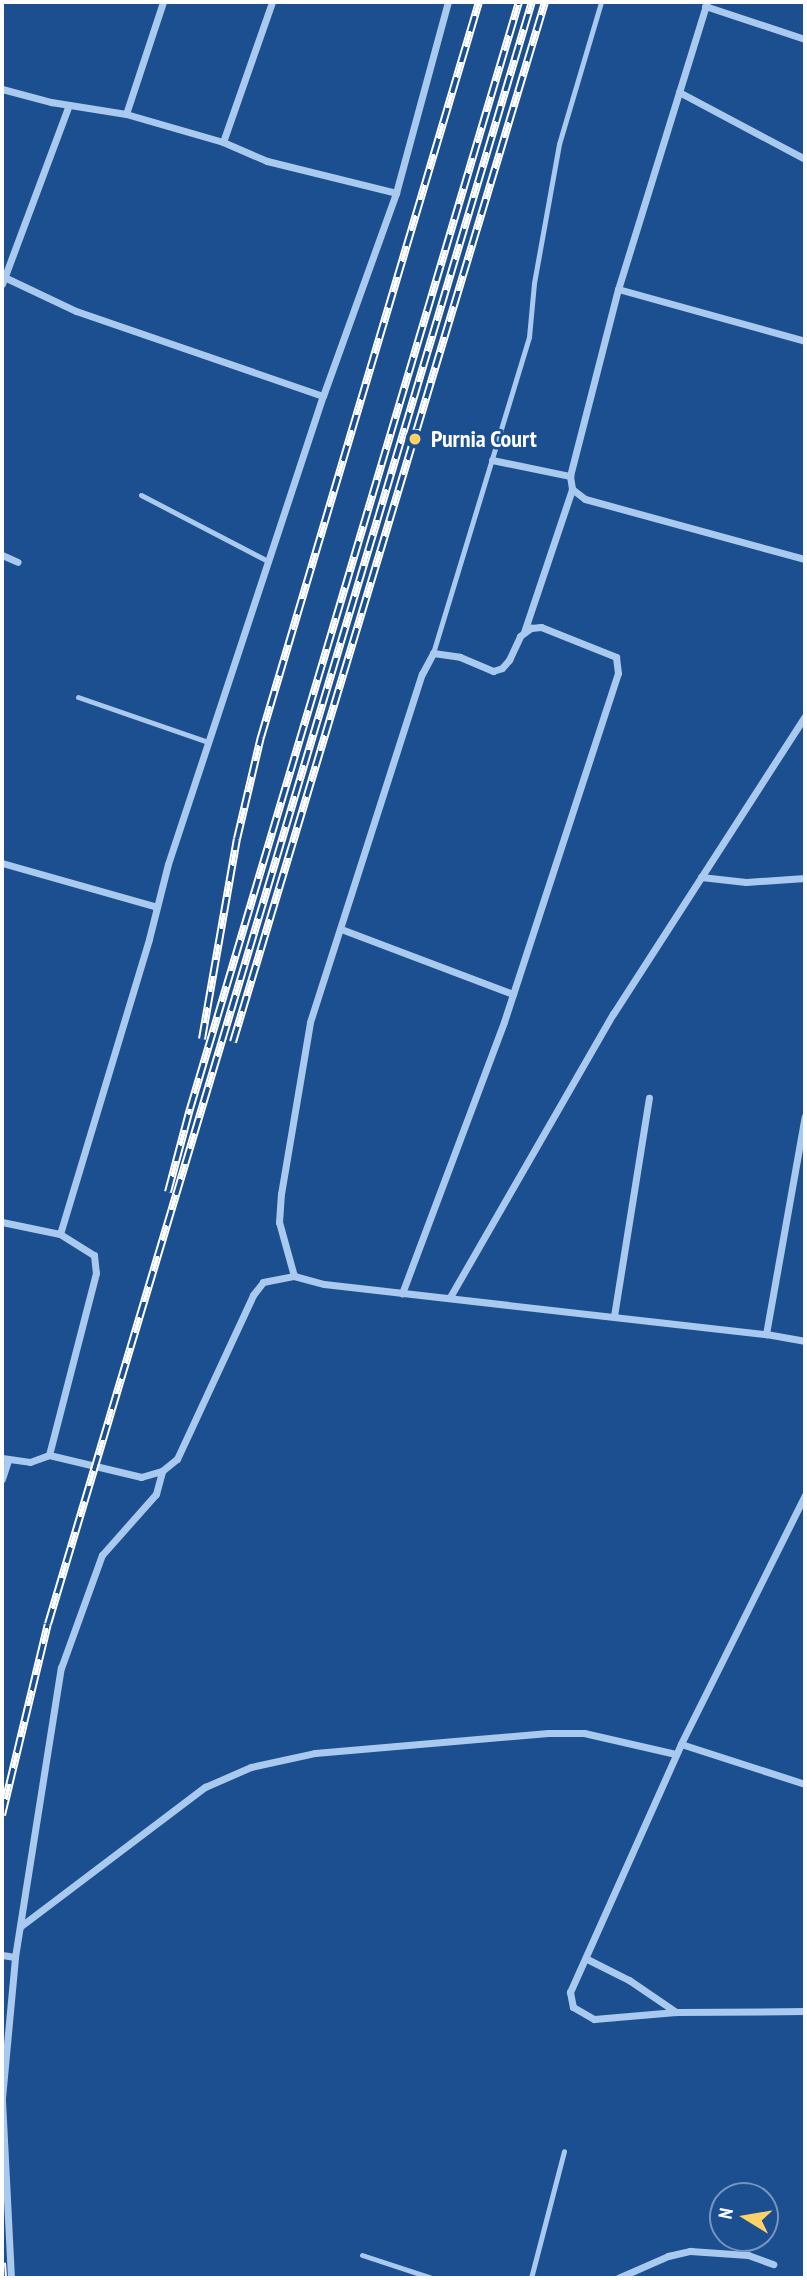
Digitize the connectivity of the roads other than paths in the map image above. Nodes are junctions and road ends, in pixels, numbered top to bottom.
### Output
1 (163, 2) edge
2 (272, 2) edge
3 (448, 2) edge
4 (601, 2) edge
5 (706, 4) edge
6 (805, 39) edge
7 (2, 89) edge
8 (679, 92) junction
9 (69, 105) junction
10 (126, 114) junction
11 (223, 142) junction
12 (805, 159) edge
13 (396, 193) junction
14 (3, 279) edge
15 (618, 289) junction
16 (805, 341) edge
17 (323, 396) junction
18 (492, 460) junction
19 (570, 476) junction
20 (572, 489) junction
21 (141, 495) dead end
22 (2, 555) edge
23 (805, 559) edge
24 (268, 561) junction
25 (18, 562) dead end
26 (524, 633) junction
27 (433, 653) junction
28 (78, 696) dead end
29 (805, 716) edge
30 (208, 742) junction
31 (2, 863) edge
32 (701, 877) junction
33 (805, 877) edge
34 (157, 907) junction
35 (341, 929) junction
36 (513, 994) junction
37 (649, 1098) dead end
38 (805, 1116) edge
39 (2, 1222) edge
40 (60, 1234) junction
41 (294, 1276) junction
42 (402, 1294) junction
43 (450, 1297) junction
44 (614, 1316) junction
45 (766, 1334) junction
46 (805, 1341) edge
47 (48, 1455) junction
48 (5, 1459) edge
49 (162, 1471) junction
50 (2, 1479) edge
51 (805, 1494) edge
52 (681, 1744) junction
53 (676, 1754) junction
54 (805, 1784) edge
55 (20, 1927) junction
56 (2, 1955) edge
57 (15, 1957) junction
58 (587, 1959) junction
59 (805, 2011) edge
60 (676, 2012) junction
61 (10, 2034) junction
62 (2, 2042) edge
63 (564, 2151) dead end
64 (362, 2255) dead end
65 (773, 2264) dead end
66 (11, 2278) edge
67 (432, 2278) edge
68 (531, 2278) edge
69 (618, 2278) edge

1 - 10 street
2 - 11 street
3 - 13 street
4 - 18 lane
5 - 6 street
5 - 8 street
7 - 9 street
8 - 12 street
8 - 15 street
9 - 10 street
9 - 14 street
10 - 11 street
11 - 13 street
13 - 17 street
14 - 17 street
15 - 16 street
15 - 19 street
17 - 24 street
18 - 19 street
18 - 27 lane
19 - 20 street
20 - 23 street
20 - 26 street
21 - 24 lane
22 - 25 street
24 - 30 street
26 - 27 street
26 - 36 street
27 - 35 street
28 - 30 lane
29 - 32 street
30 - 34 street
31 - 34 street
32 - 33 street
32 - 43 street
34 - 40 street
35 - 36 street
35 - 41 street
36 - 42 street
37 - 44 street
38 - 45 street
39 - 40 street
40 - 47 street
41 - 42 street
41 - 49 street
42 - 43 street
43 - 44 street
44 - 45 street
45 - 46 street
47 - 48 street
47 - 49 street
48 - 50 street
49 - 55 street
51 - 52 street
52 - 53 street
52 - 54 street
53 - 55 street
53 - 58 street
55 - 57 street
56 - 57 street
57 - 61 street
58 - 60 street
58 - 60 street
59 - 60 street
61 - 62 street
61 - 66 street
63 - 68 lane
64 - 67 lane
65 - 69 street

